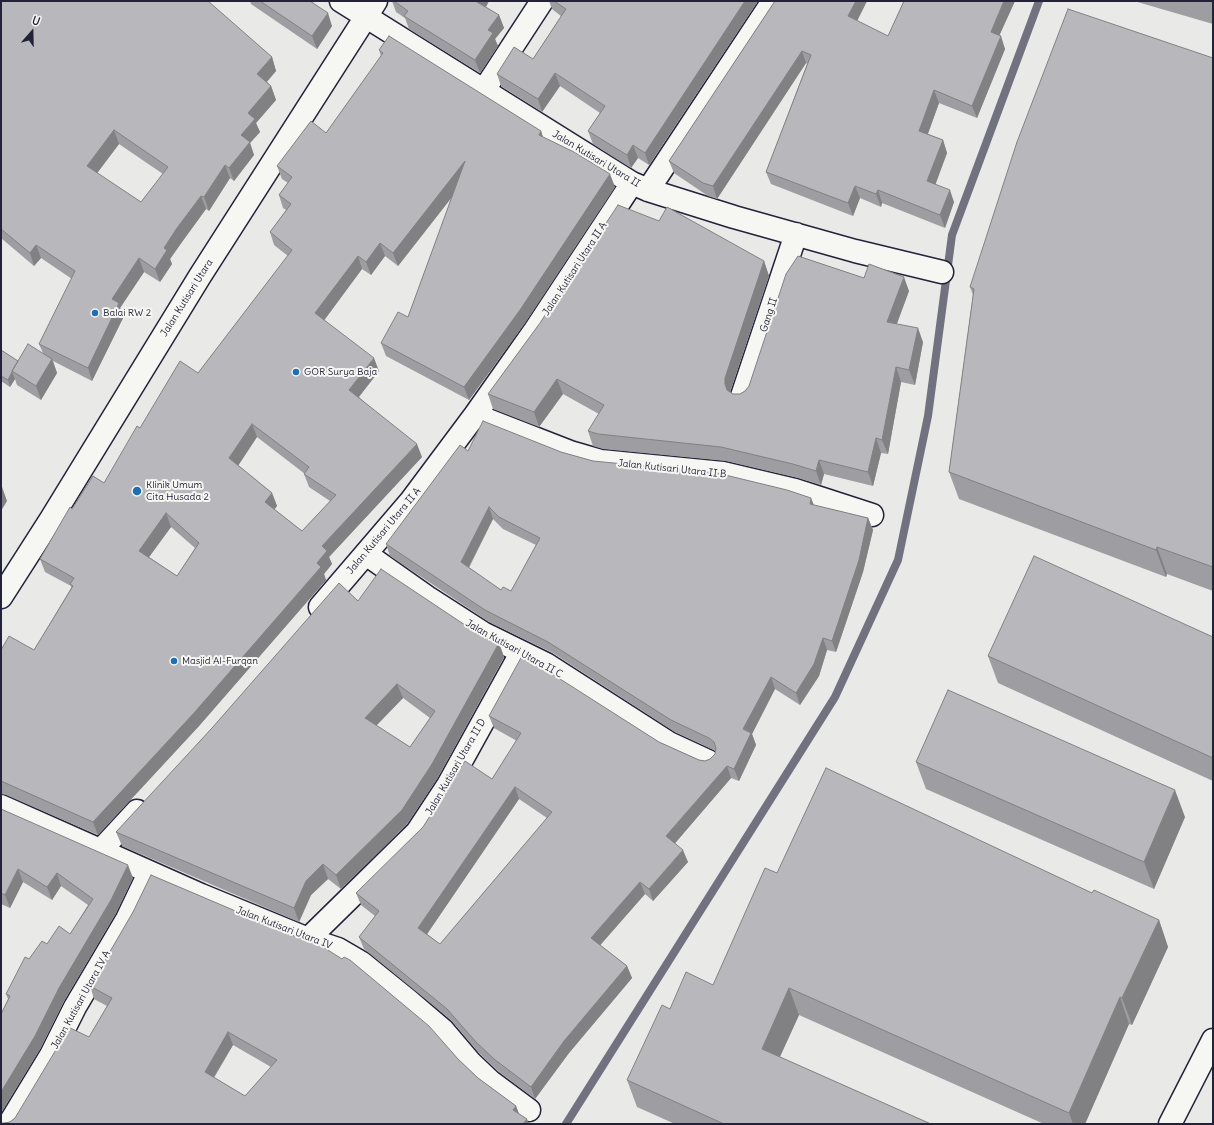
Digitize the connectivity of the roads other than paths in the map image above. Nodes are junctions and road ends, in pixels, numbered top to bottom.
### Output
1 (341, 1) edge
2 (542, 1) edge
3 (773, 1) edge
4 (371, 9) edge
5 (484, 90) junction
6 (640, 186) junction
7 (796, 234) junction
8 (942, 272) dead end
9 (742, 396) edge
10 (475, 415) junction
11 (872, 515) dead end
12 (366, 554) junction
13 (1, 597) edge
14 (308, 620) edge
15 (521, 653) junction
16 (708, 761) edge
17 (149, 798) edge
18 (1, 806) edge
19 (100, 851) junction
20 (149, 873) junction
21 (308, 940) junction
22 (1213, 1040) edge
23 (529, 1110) dead end
24 (9, 1124) edge
25 (1170, 1124) edge

1 - 4 street, Jalan Kutisari Utara II
2 - 5 street
3 - 6 street, Jalan Kutisari Utara II A
4 - 5 street, Jalan Kutisari Utara II
4 - 13 street, Jalan Kutisari Utara
5 - 6 street, Jalan Kutisari Utara II
6 - 7 street, Jalan Kutisari Utara II
6 - 10 street, Jalan Kutisari Utara II A
7 - 8 street, Jalan Kutisari Utara II
7 - 9 street, Gang II
10 - 11 street, Jalan Kutisari Utara II B
10 - 12 street, Jalan Kutisari Utara II A
12 - 14 street, Jalan Kutisari Utara II A
12 - 15 street, Jalan Kutisari Utara II C
15 - 16 street, Jalan Kutisari Utara II C
15 - 21 street, Jalan Kutisari Utara II D
17 - 19 street
18 - 19 street, Jalan Kutisari Utara IV
19 - 20 street, Jalan Kutisari Utara IV
20 - 21 street, Jalan Kutisari Utara IV
20 - 24 street, Jalan Kutisari Utara IV A
21 - 23 street, Jalan Kutisari Utara IV
22 - 25 street

